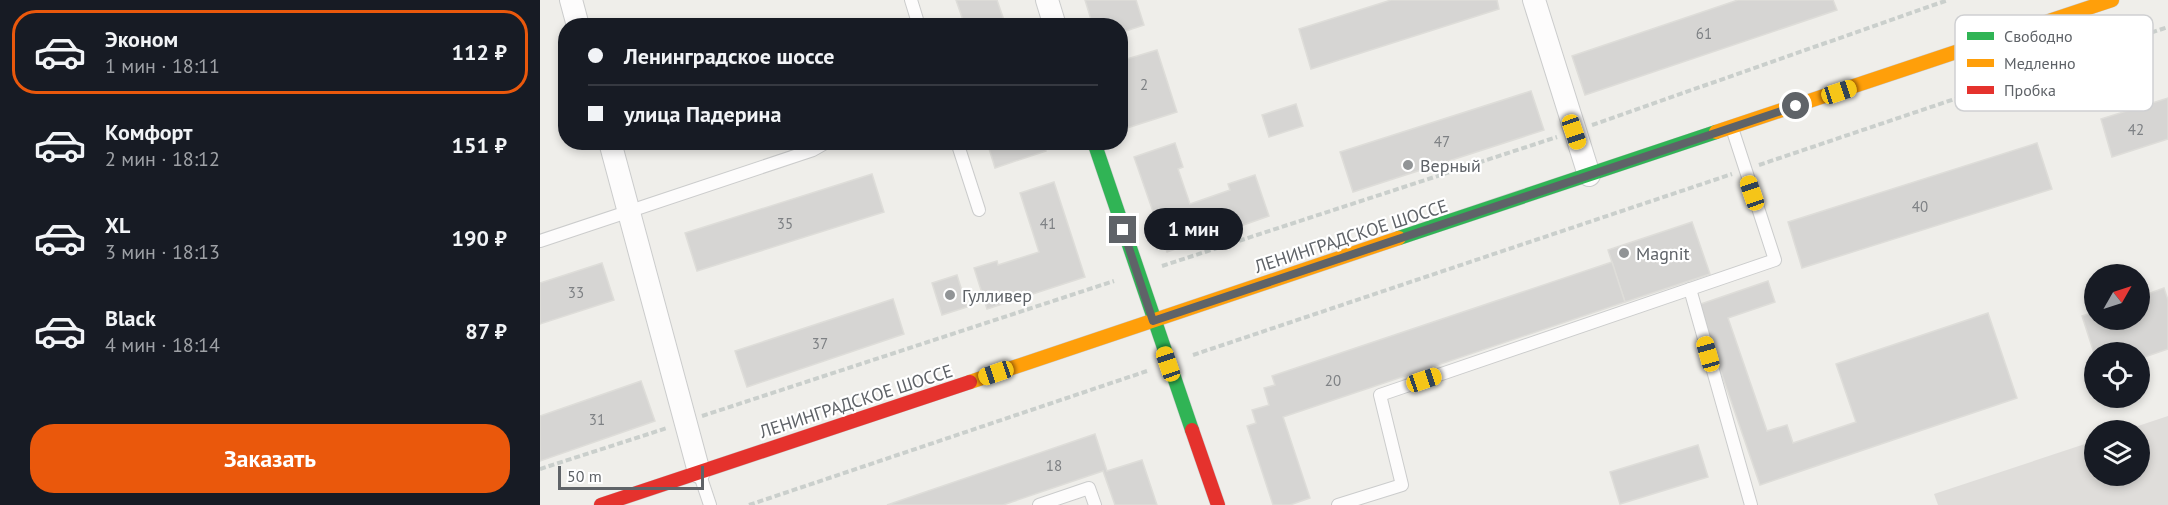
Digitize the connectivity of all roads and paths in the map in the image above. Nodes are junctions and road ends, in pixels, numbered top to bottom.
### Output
1 (571, 0) edge
2 (911, 0) edge
3 (1047, 0) edge
4 (1534, 0) edge
5 (1948, 0) edge
6 (2112, 0) edge
7 (2067, 15) edge
8 (576, 18) edge
9 (917, 18) edge
10 (1053, 18) edge
11 (2168, 27) edge
12 (2153, 32) edge
13 (1955, 52) edge
14 (1955, 99) edge
15 (1732, 127) junction
16 (1574, 132) junction
17 (612, 150) edge
18 (813, 150) edge
19 (960, 150) edge
20 (1097, 150) edge
21 (1744, 170) junction
22 (1589, 175) junction
23 (979, 210) dead end
24 (629, 212) junction
25 (540, 241) edge
26 (1138, 274) junction
27 (1690, 289) junction
28 (1153, 321) junction
29 (1168, 364) junction
30 (686, 422) junction
31 (540, 469) edge
32 (699, 472) junction
33 (601, 505) edge
34 (710, 505) edge
35 (749, 505) edge
36 (1039, 505) edge
37 (1095, 505) edge
38 (1218, 505) edge
39 (1338, 505) edge
40 (1751, 505) edge

1 - 8 street
2 - 9 lane
3 - 10 street
4 - 16 street
5 - 16 path
6 - 7 main road, ЛЕНИНГРАДСКОЕ ШОССЕ
11 - 12 path
13 - 15 main road, ЛЕНИНГРАДСКОЕ ШОССЕ
14 - 21 path
15 - 21 lane
15 - 22 main road, ЛЕНИНГРАДСКОЕ ШОССЕ
16 - 22 street
16 - 26 path
17 - 24 street
18 - 24 lane
19 - 23 lane
20 - 26 main road
21 - 27 lane
21 - 29 path
22 - 28 main road, ЛЕНИНГРАДСКОЕ ШОССЕ
24 - 25 lane
24 - 30 street
26 - 28 main road
26 - 30 path
27 - 39 lane
27 - 40 lane
28 - 29 main road
28 - 32 main road, ЛЕНИНГРАДСКОЕ ШОССЕ
29 - 35 path
29 - 38 main road
30 - 31 path
30 - 32 street
32 - 33 main road, ЛЕНИНГРАДСКОЕ ШОССЕ
32 - 34 lane
36 - 37 lane

